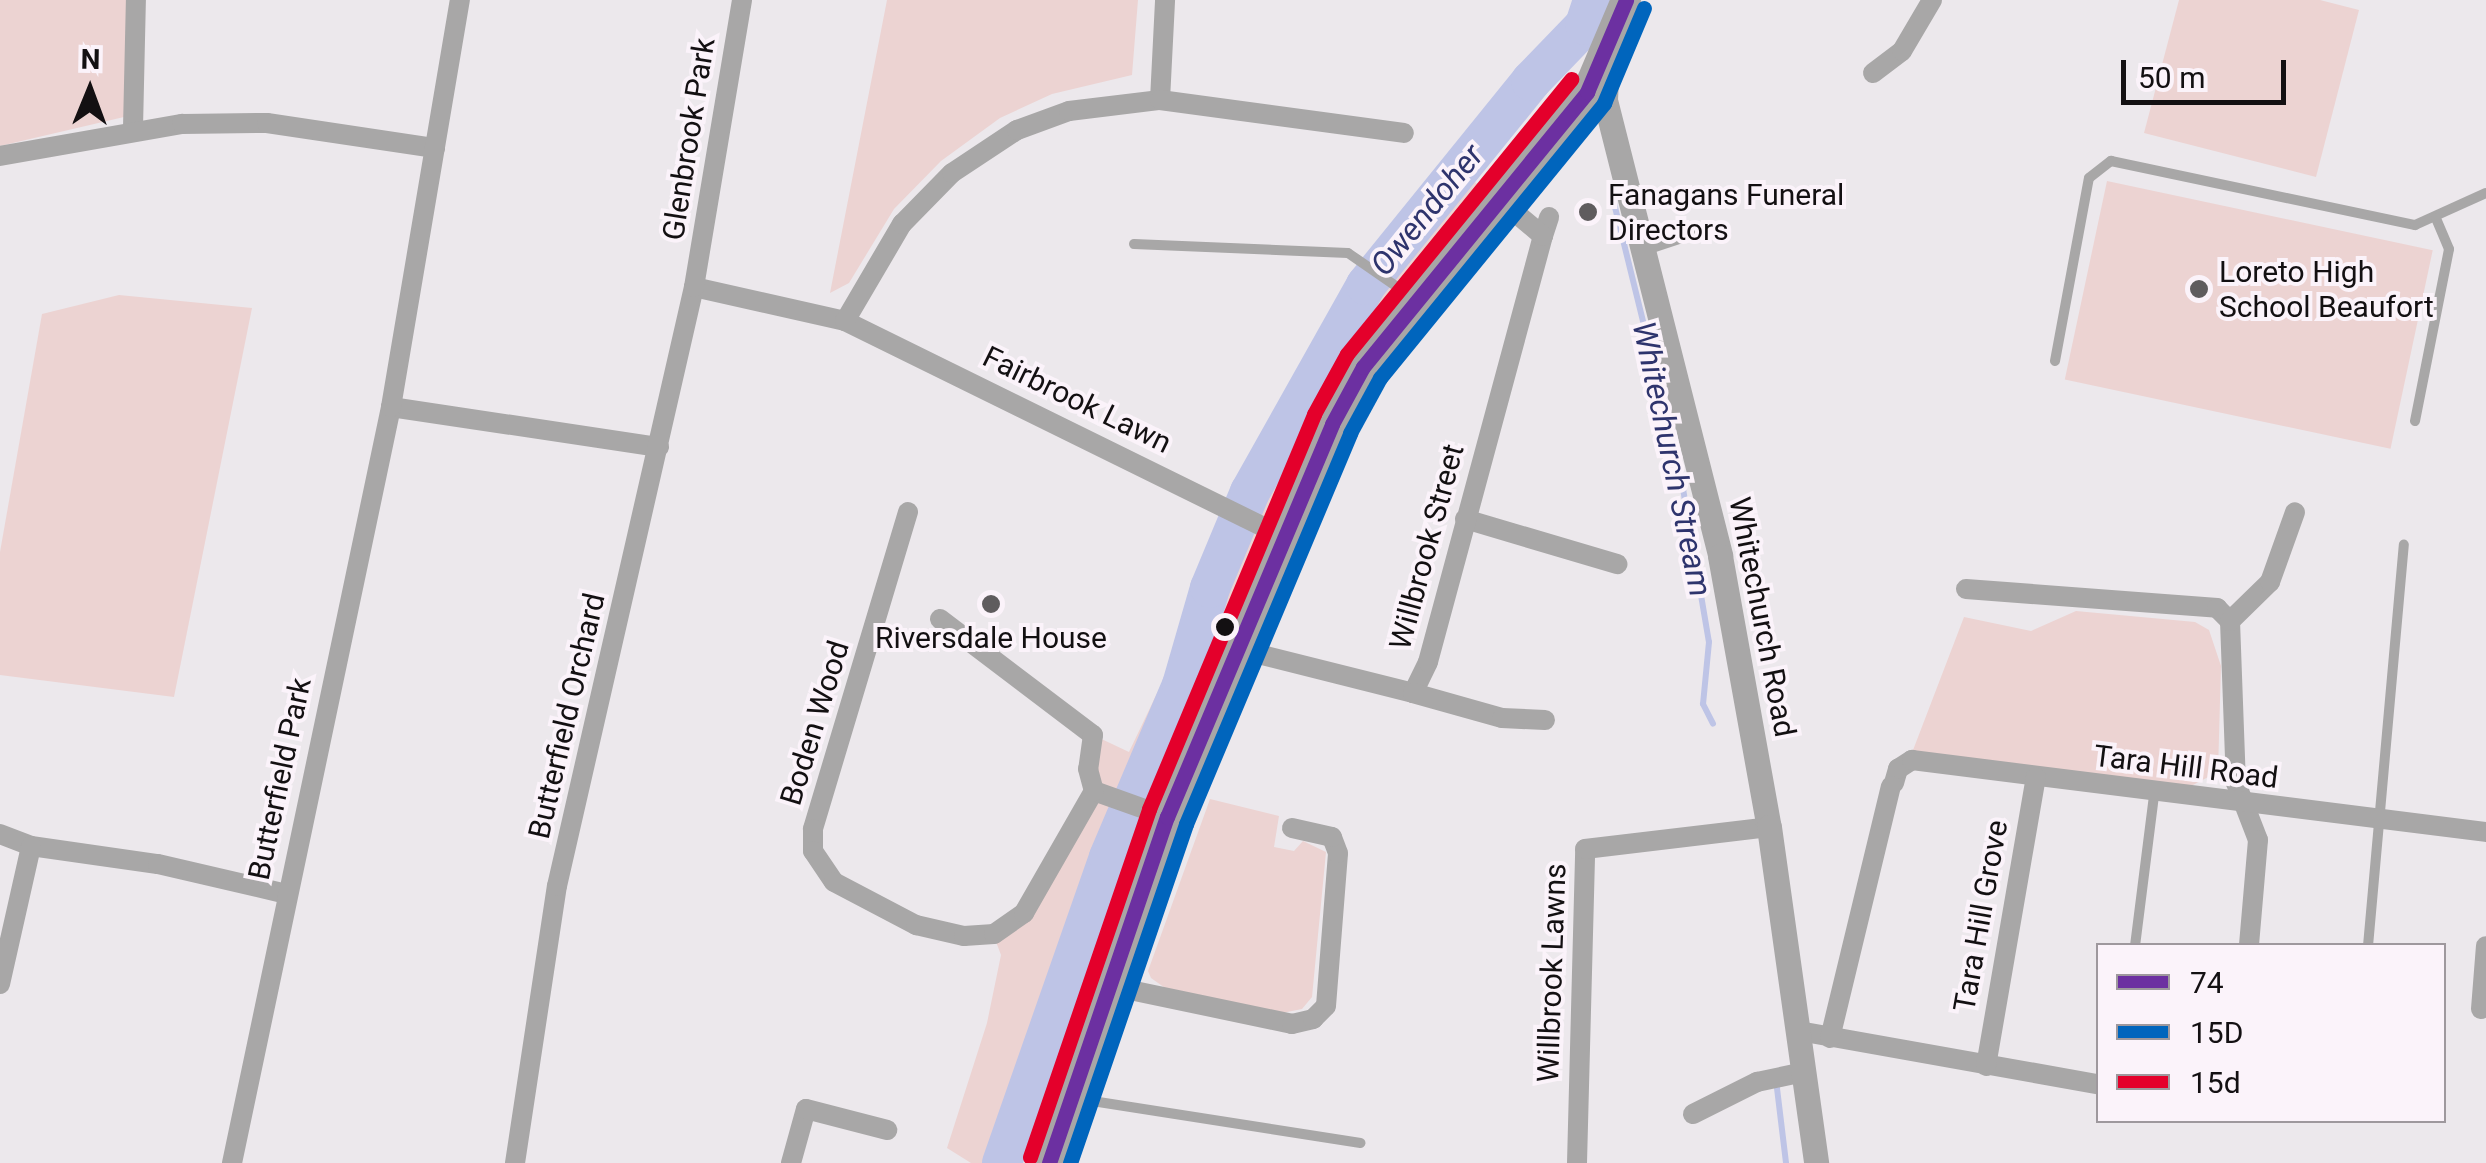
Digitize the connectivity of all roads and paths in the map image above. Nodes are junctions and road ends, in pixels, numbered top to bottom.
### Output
1 (136, 0) edge
2 (460, 0) edge
3 (742, 0) edge
4 (1165, 0) edge
5 (1626, 0) edge
6 (1932, 0) edge
7 (1607, 57) junction
8 (1873, 73) dead end
9 (1581, 99) junction
10 (1160, 100) junction
11 (133, 128) junction
12 (1404, 134) dead end
13 (1615, 144) junction
14 (435, 148) junction
15 (0, 156) edge
16 (2486, 194) edge
17 (1499, 199) junction
18 (2436, 219) junction
19 (1694, 234) dead end
20 (1134, 244) dead end
21 (1643, 251) junction
22 (694, 287) junction
23 (1416, 300) junction
24 (846, 321) junction
25 (2055, 361) dead end
26 (391, 407) junction
27 (2415, 421) dead end
28 (660, 447) junction
29 (908, 512) dead end
30 (2295, 512) dead end
31 (1464, 519) junction
32 (1280, 536) junction
33 (2404, 545) dead end
34 (1618, 564) dead end
35 (1966, 589) dead end
36 (940, 619) dead end
37 (2230, 622) junction
38 (1234, 648) junction
39 (1414, 693) junction
40 (1545, 720) dead end
41 (2036, 778) junction
42 (1094, 791) junction
43 (2154, 795) junction
44 (2244, 805) junction
45 (1154, 813) junction
46 (2379, 820) junction
47 (1769, 826) junction
48 (1292, 828) dead end
49 (2486, 832) edge
50 (0, 834) edge
51 (31, 846) junction
52 (287, 894) junction
53 (2135, 943) edge
54 (2249, 943) edge
55 (2368, 943) edge
56 (2486, 946) edge
57 (0, 984) edge
58 (1106, 985) junction
59 (2481, 1008) dead end
60 (1799, 1031) junction
61 (1830, 1038) junction
62 (1986, 1066) junction
63 (1804, 1072) junction
64 (2096, 1084) edge
65 (1067, 1097) junction
66 (1694, 1114) dead end
67 (887, 1130) dead end
68 (1361, 1143) dead end
69 (232, 1163) edge
70 (515, 1163) edge
71 (791, 1163) edge
72 (1049, 1163) edge
73 (1577, 1163) edge
74 (1816, 1163) edge

1 - 11 street
2 - 14 street, Butterfield Park
3 - 22 street, Glenbrook Park
4 - 10 street
5 - 7 main road
6 - 8 street
7 - 9 main road
7 - 13 street, Whitechurch Road
9 - 13 street
9 - 17 main road
10 - 12 street
10 - 24 street
11 - 14 street
11 - 15 street
13 - 21 street, Whitechurch Road
14 - 26 street, Butterfield Park
16 - 18 lane
17 - 23 main road
17 - 31 street, Willbrook Street
18 - 25 lane
18 - 27 lane
19 - 21 lane
20 - 23 lane
21 - 47 street, Whitechurch Road
22 - 24 street, Fairbrook Lawn
22 - 28 street, Butterfield Orchard
23 - 32 main road
24 - 32 street, Fairbrook Lawn
26 - 28 street
26 - 52 street, Butterfield Park
28 - 70 street, Butterfield Orchard
29 - 42 street, Boden Wood
30 - 37 street
31 - 34 street
31 - 39 street, Willbrook Street
32 - 38 main road
33 - 46 lane
35 - 37 street
36 - 42 street
37 - 44 street
38 - 39 street, Willbrook Street
38 - 45 main road
39 - 40 street
41 - 43 street, Tara Hill Road
41 - 61 street, Tara Hill Road
41 - 62 street, Tara Hill Grove
42 - 45 street
43 - 44 street, Tara Hill Road
43 - 53 lane
44 - 46 street, Tara Hill Road
44 - 54 street
45 - 58 main road
46 - 49 street, Tara Hill Road
46 - 55 lane
47 - 60 street, Whitechurch Road
47 - 73 street, Willbrook Lawns
48 - 58 street
50 - 51 street
51 - 52 street
51 - 57 street
52 - 69 street, Butterfield Park
56 - 59 street
58 - 65 main road
60 - 61 street
60 - 63 street, Whitechurch Road
61 - 62 street
62 - 64 street
63 - 66 street
63 - 74 street, Whitechurch Road
65 - 68 lane
65 - 72 main road
67 - 71 street

